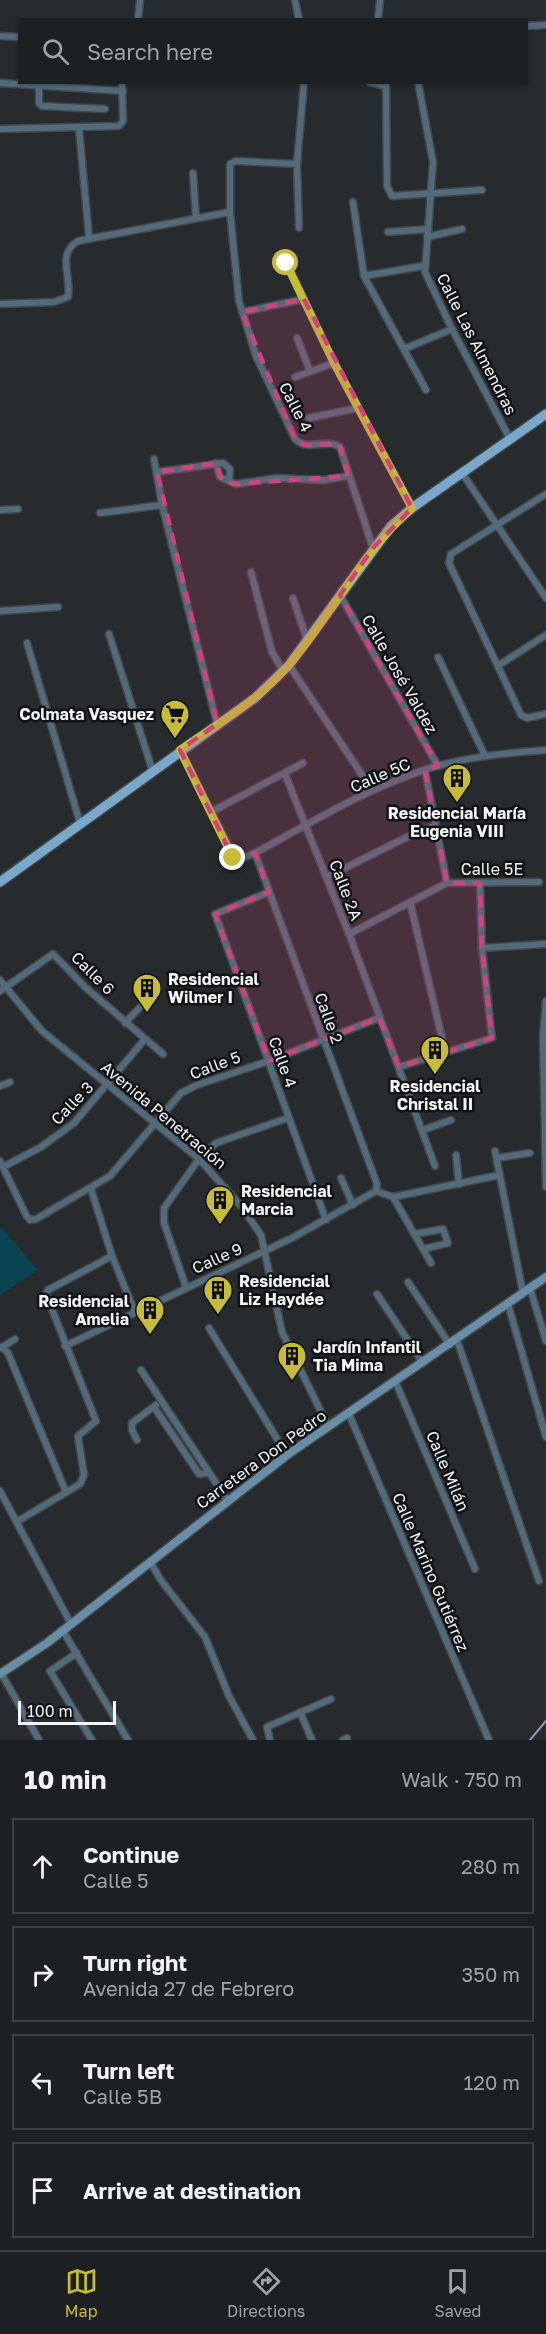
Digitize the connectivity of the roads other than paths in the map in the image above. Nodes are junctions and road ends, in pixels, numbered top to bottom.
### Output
1 (140, 0) edge
2 (295, 0) edge
3 (380, 0) edge
4 (138, 18) edge
5 (299, 18) edge
6 (378, 18) edge
7 (546, 25) edge
8 (528, 26) edge
9 (0, 36) edge
10 (18, 37) edge
11 (0, 83) edge
12 (18, 84) edge
13 (20, 84) edge
14 (122, 84) edge
15 (304, 84) edge
16 (386, 84) edge
17 (418, 84) edge
18 (39, 85) junction
19 (123, 91) junction
20 (105, 109) dead end
21 (0, 129) edge
22 (79, 129) junction
23 (297, 164) junction
24 (193, 173) dead end
25 (482, 190) dead end
26 (432, 194) junction
27 (353, 202) dead end
28 (230, 212) junction
29 (196, 219) junction
30 (299, 228) dead end
31 (428, 229) junction
32 (462, 229) dead end
33 (387, 232) dead end
34 (89, 237) junction
35 (427, 237) junction
36 (286, 263) dead end
37 (423, 266) junction
38 (364, 276) junction
39 (304, 299) junction
40 (0, 304) edge
41 (242, 312) junction
42 (452, 329) junction
43 (297, 338) dead end
44 (404, 349) junction
45 (334, 363) junction
46 (310, 371) junction
47 (296, 376) dead end
48 (426, 390) dead end
49 (358, 408) junction
50 (546, 414) edge
51 (309, 418) dead end
52 (510, 439) junction
53 (154, 459) dead end
54 (216, 464) junction
55 (157, 472) junction
56 (462, 473) junction
57 (348, 476) junction
58 (230, 480) junction
59 (546, 494) edge
60 (162, 505) junction
61 (412, 508) junction
62 (18, 509) dead end
63 (0, 510) edge
64 (100, 513) dead end
65 (495, 526) junction
66 (373, 548) junction
67 (251, 572) dead end
68 (340, 595) junction
69 (293, 598) dead end
70 (546, 598) edge
71 (58, 608) dead end
72 (0, 611) edge
73 (109, 634) dead end
74 (546, 635) edge
75 (308, 640) junction
76 (27, 643) dead end
77 (438, 657) dead end
78 (499, 665) junction
79 (286, 668) junction
80 (546, 714) edge
81 (217, 724) junction
82 (180, 750) junction
83 (546, 750) edge
84 (485, 756) junction
85 (303, 763) dead end
86 (438, 766) junction
87 (425, 770) junction
88 (153, 772) junction
89 (285, 774) junction
90 (372, 790) junction
91 (211, 812) junction
92 (80, 823) junction
93 (307, 825) junction
94 (434, 826) junction
95 (255, 853) junction
96 (327, 877) junction
97 (0, 882) edge
98 (539, 882) dead end
99 (447, 883) junction
100 (480, 883) junction
101 (269, 892) junction
102 (410, 902) junction
103 (349, 934) junction
104 (546, 944) edge
105 (482, 948) junction
106 (0, 980) edge
107 (3, 989) edge
108 (147, 1000) dead end
109 (546, 1001) edge
110 (379, 1018) junction
111 (125, 1023) junction
112 (145, 1039) junction
113 (323, 1040) junction
114 (445, 1051) junction
115 (163, 1054) dead end
116 (269, 1061) junction
117 (399, 1067) junction
118 (10, 1082) dead end
119 (108, 1084) junction
120 (0, 1086) edge
121 (288, 1118) junction
122 (451, 1120) dead end
123 (154, 1124) junction
124 (423, 1130) junction
125 (495, 1151) dead end
126 (530, 1153) dead end
127 (456, 1155) dead end
128 (497, 1158) junction
129 (199, 1159) junction
130 (2, 1164) edge
131 (435, 1166) dead end
132 (500, 1175) junction
133 (341, 1178) dead end
134 (459, 1184) junction
135 (546, 1187) edge
136 (91, 1189) junction
137 (376, 1191) junction
138 (393, 1197) junction
139 (353, 1205) junction
140 (326, 1220) junction
141 (415, 1234) junction
142 (424, 1249) junction
143 (266, 1251) junction
144 (112, 1256) junction
145 (431, 1263) dead end
146 (546, 1277) edge
147 (408, 1282) dead end
148 (186, 1287) junction
149 (527, 1291) junction
150 (377, 1294) dead end
151 (508, 1304) junction
152 (135, 1312) junction
153 (209, 1328) dead end
154 (15, 1339) dead end
155 (546, 1341) edge
156 (453, 1343) junction
157 (65, 1346) junction
158 (1, 1348) edge
159 (423, 1364) junction
160 (141, 1370) dead end
161 (396, 1383) junction
162 (161, 1402) junction
163 (154, 1407) junction
164 (349, 1414) junction
165 (328, 1426) junction
166 (546, 1437) edge
167 (137, 1440) dead end
168 (287, 1455) junction
169 (209, 1473) junction
170 (0, 1491) edge
171 (66, 1492) junction
172 (228, 1501) junction
173 (18, 1521) junction
174 (150, 1561) junction
175 (475, 1569) dead end
176 (539, 1581) dead end
177 (71, 1624) junction
178 (63, 1631) junction
179 (77, 1653) junction
180 (1, 1673) edge
181 (331, 1699) dead end
182 (300, 1712) junction
183 (267, 1739) edge
184 (39, 1740) edge
185 (92, 1740) edge
186 (128, 1740) edge
187 (253, 1740) edge
188 (312, 1740) edge
189 (489, 1740) edge

1 - 4 street
2 - 5 street
3 - 6 street
7 - 8 street
9 - 10 street
11 - 12 street
13 - 18 street
14 - 19 street
15 - 23 street
16 - 26 street
17 - 26 street, Calle Las Almendras
18 - 19 street
18 - 20 street
19 - 22 street
21 - 22 street
22 - 34 street
23 - 28 street
23 - 30 street
24 - 29 street
25 - 26 street
26 - 31 street, Calle Las Almendras
27 - 38 street
28 - 29 street
28 - 41 street
29 - 34 street
31 - 33 street
31 - 35 street, Calle Las Almendras
32 - 35 street
34 - 40 street
35 - 37 street, Calle Las Almendras
36 - 39 street
37 - 38 street
37 - 42 street, Calle Las Almendras
38 - 44 street
39 - 41 street
39 - 45 street
41 - 57 street, Calle 4
42 - 44 street
42 - 52 street, Calle Las Almendras
43 - 46 street
44 - 48 street
45 - 46 street
45 - 49 street
46 - 47 street
49 - 51 street
49 - 61 street
50 - 52 main road
52 - 56 main road
53 - 55 street
54 - 55 street
54 - 58 street
54 - 58 street
55 - 60 street
56 - 61 main road
56 - 65 street
57 - 58 street
57 - 66 street, Calle 4
59 - 65 street
60 - 64 street
60 - 81 street
61 - 66 main road
62 - 63 street
65 - 70 street
65 - 78 street
66 - 68 main road
67 - 79 street
68 - 75 main road
68 - 86 street, Calle José Valdez
69 - 75 street
71 - 72 street
73 - 88 street
74 - 78 street
75 - 79 main road
76 - 92 street
77 - 84 street
78 - 80 street
79 - 81 main road
79 - 90 street
81 - 82 main road
82 - 88 main road
82 - 91 street
83 - 84 street, Calle 5C
84 - 86 street, Calle 5C
85 - 89 street
86 - 87 street, Calle 5C
87 - 90 street, Calle 5C
87 - 94 street
88 - 92 main road
89 - 91 street
89 - 93 street, Calle 2A
90 - 93 street, Calle 5C
91 - 95 street, Calle 5C
92 - 97 main road
93 - 95 street, Calle 5C
93 - 96 street, Calle 2A
94 - 96 street
94 - 99 street
95 - 101 street, Calle 2
96 - 103 street, Calle 2A
98 - 100 street, Calle 5E
99 - 100 street, Calle 5E
99 - 102 street, Calle 5E
100 - 105 street
101 - 113 street, Calle 2
101 - 116 street, Calle 4
102 - 103 street, Calle 5E
102 - 114 street
103 - 110 street, Calle 2A
104 - 105 street
105 - 114 street
106 - 107 street, Avenida Penetración
107 - 111 street, Calle 6
107 - 119 street, Avenida Penetración
108 - 111 street
109 - 135 street
110 - 113 street, Calle 5
110 - 117 street, Calle 2A
111 - 112 street, Calle 6
112 - 115 street, Calle 6
112 - 119 street, Calle 3
113 - 116 street, Calle 5
113 - 137 street, Calle 2
114 - 117 street
116 - 121 street, Calle 4
116 - 123 street, Calle 5
117 - 124 street, Calle 2A
118 - 120 street
119 - 123 street, Avenida Penetración
119 - 130 street, Calle 3
121 - 129 street
121 - 140 street, Calle 4
122 - 124 street
123 - 129 street, Avenida Penetración
123 - 136 street, Calle 5
124 - 131 street, Calle 2A
125 - 128 street
126 - 128 street
127 - 134 street
128 - 132 street
129 - 143 street, Avenida Penetración
129 - 148 street
130 - 136 street, Calle 5
132 - 134 street
132 - 149 street
133 - 139 street
134 - 138 street
136 - 144 street
137 - 138 street
137 - 139 street, Calle 9
138 - 141 street
139 - 140 street, Calle 9
140 - 143 street, Calle 9
141 - 142 street
141 - 142 street
142 - 145 street
143 - 148 street, Calle 9
143 - 165 street, Avenida Penetración
144 - 152 street
144 - 157 street
146 - 149 street, Carretera Don Pedro
147 - 156 street
148 - 152 street, Calle 9
149 - 151 street, Carretera Don Pedro
149 - 155 street
150 - 159 street
151 - 156 street, Carretera Don Pedro
151 - 166 street
152 - 157 street, Calle 9
153 - 168 street
154 - 158 street
156 - 159 street, Carretera Don Pedro
156 - 176 street
157 - 171 street
158 - 171 street
159 - 161 street, Carretera Don Pedro
160 - 162 street
161 - 164 street, Carretera Don Pedro
161 - 175 street, Calle Milán
162 - 163 street
162 - 169 street
163 - 167 street
163 - 169 street
164 - 165 street, Carretera Don Pedro
164 - 189 street, Calle Marino Gutiérrez
165 - 168 street, Carretera Don Pedro
168 - 172 street, Carretera Don Pedro
169 - 172 street
170 - 173 street
171 - 173 street
172 - 174 street, Carretera Don Pedro
173 - 177 street
174 - 177 street, Carretera Don Pedro
174 - 187 street
177 - 178 street, Carretera Don Pedro
178 - 179 street
178 - 180 street, Carretera Don Pedro
179 - 185 street
179 - 186 street
180 - 184 street
181 - 182 street
182 - 183 street
182 - 188 street

